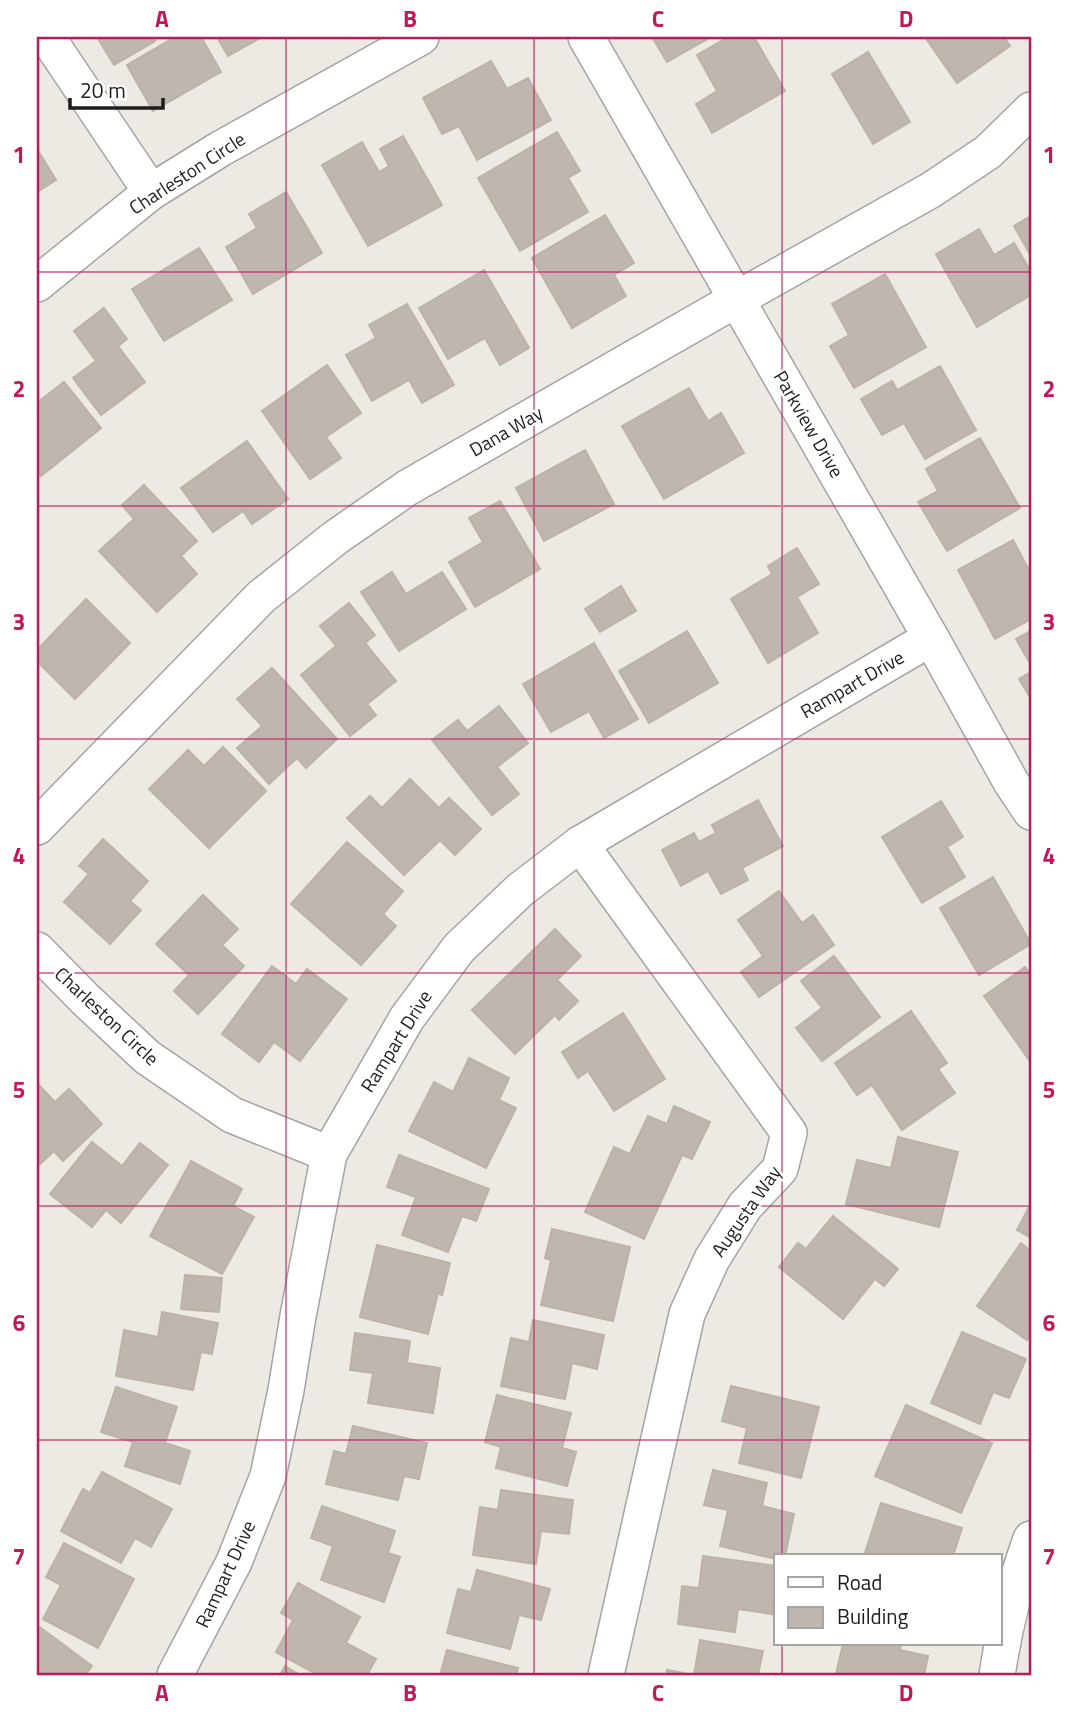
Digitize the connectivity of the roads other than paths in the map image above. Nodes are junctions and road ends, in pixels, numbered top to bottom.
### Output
1 (47, 37) edge
2 (421, 37) edge
3 (586, 37) edge
4 (1031, 110) edge
5 (151, 192) junction
6 (37, 284) edge
7 (737, 299) junction
8 (931, 638) junction
9 (1031, 812) edge
10 (37, 828) edge
11 (580, 844) junction
12 (37, 950) edge
13 (329, 1154) junction
14 (1031, 1539) edge
15 (1002, 1642) edge
16 (1001, 1646) edge
17 (175, 1675) edge
18 (606, 1675) edge
19 (996, 1675) edge

1 - 5 street
2 - 5 street, Charleston Circle
3 - 7 street, Parkview Drive
4 - 7 street, Dana Way
5 - 6 street, Charleston Circle
7 - 8 street, Parkview Drive
7 - 10 street, Dana Way
8 - 9 street, Parkview Drive
8 - 11 street, Rampart Drive
11 - 13 street, Rampart Drive
11 - 18 street, Augusta Way
12 - 13 street, Charleston Circle
13 - 17 street, Rampart Drive
14 - 15 street
16 - 19 street

